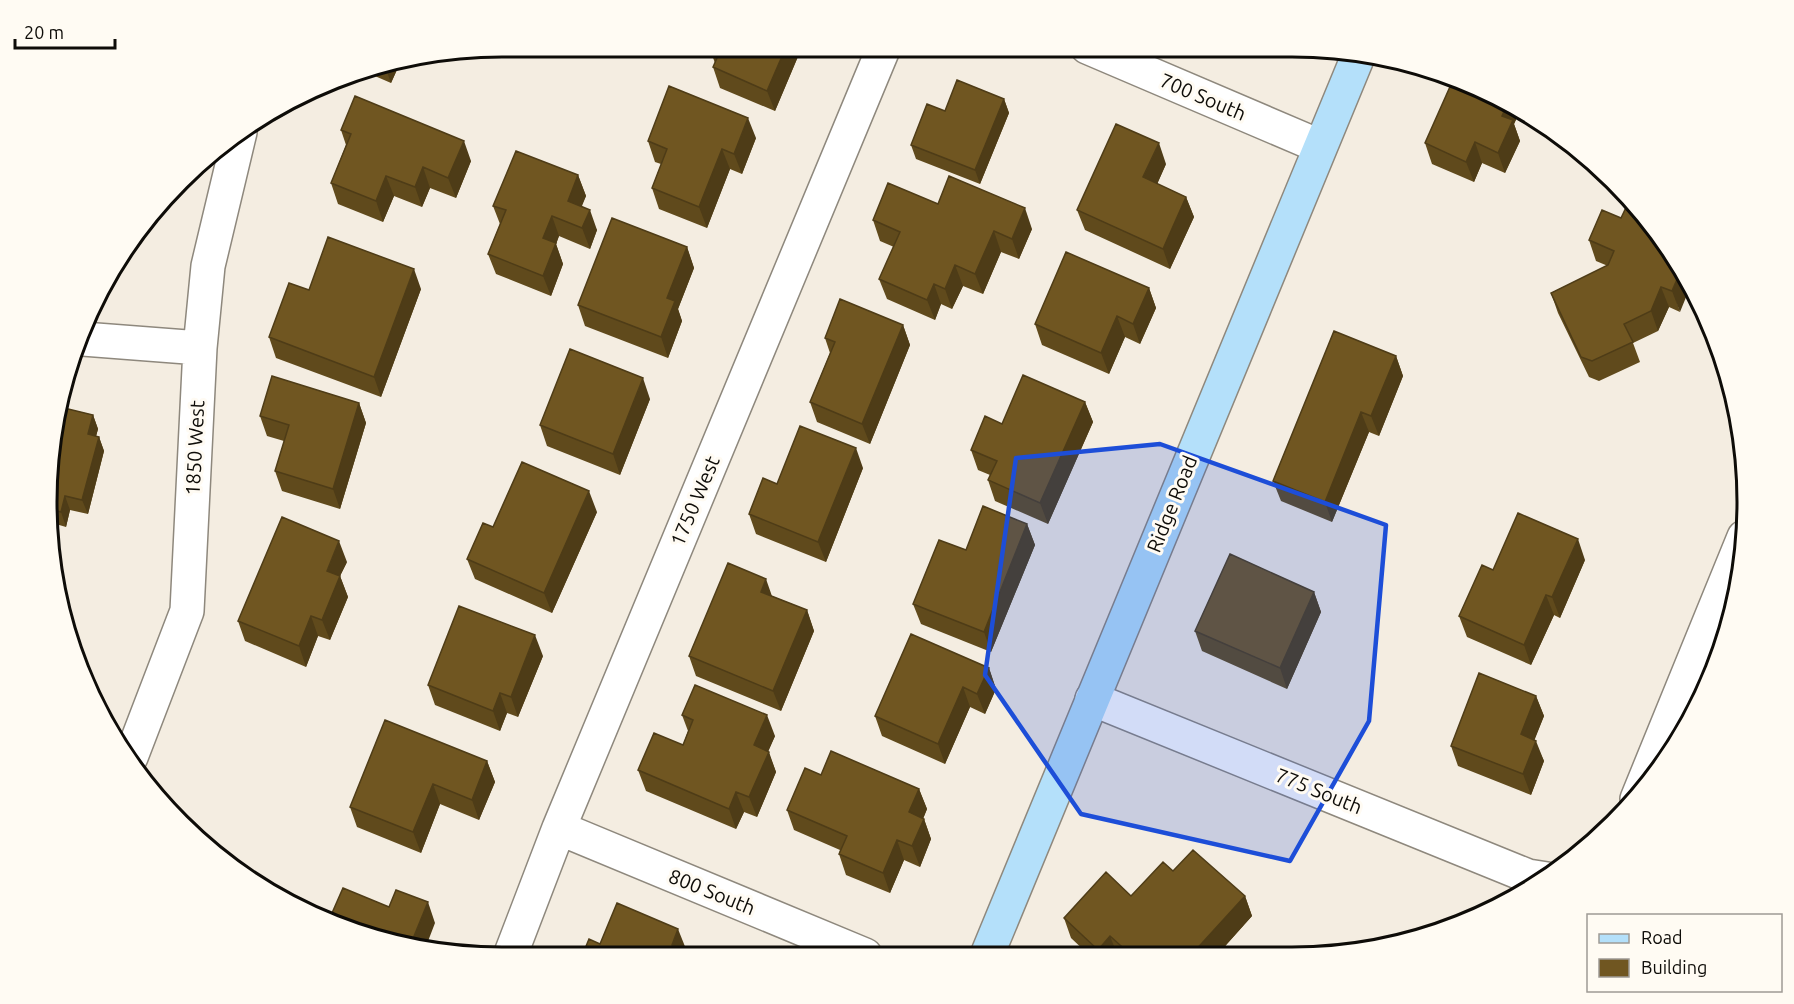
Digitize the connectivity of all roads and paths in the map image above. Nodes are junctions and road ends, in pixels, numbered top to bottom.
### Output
1 (880, 57) edge
2 (1110, 57) edge
3 (1356, 62) edge
4 (237, 145) edge
5 (1319, 146) junction
6 (88, 339) edge
7 (200, 348) junction
8 (1732, 567) edge
9 (1092, 699) junction
10 (133, 751) edge
11 (1651, 764) edge
12 (559, 828) junction
13 (1531, 877) edge
14 (513, 947) edge
15 (846, 947) edge
16 (990, 947) edge

1 - 12 street, 1750 West
2 - 5 street, 700 South
3 - 5 street, Ridge Road
4 - 7 street, 1850 West
5 - 9 street, Ridge Road
6 - 7 street
7 - 10 street, 1850 West
8 - 11 street
9 - 13 street, 775 South
9 - 16 street, Ridge Road
12 - 14 street, 1750 West
12 - 15 street, 800 South

